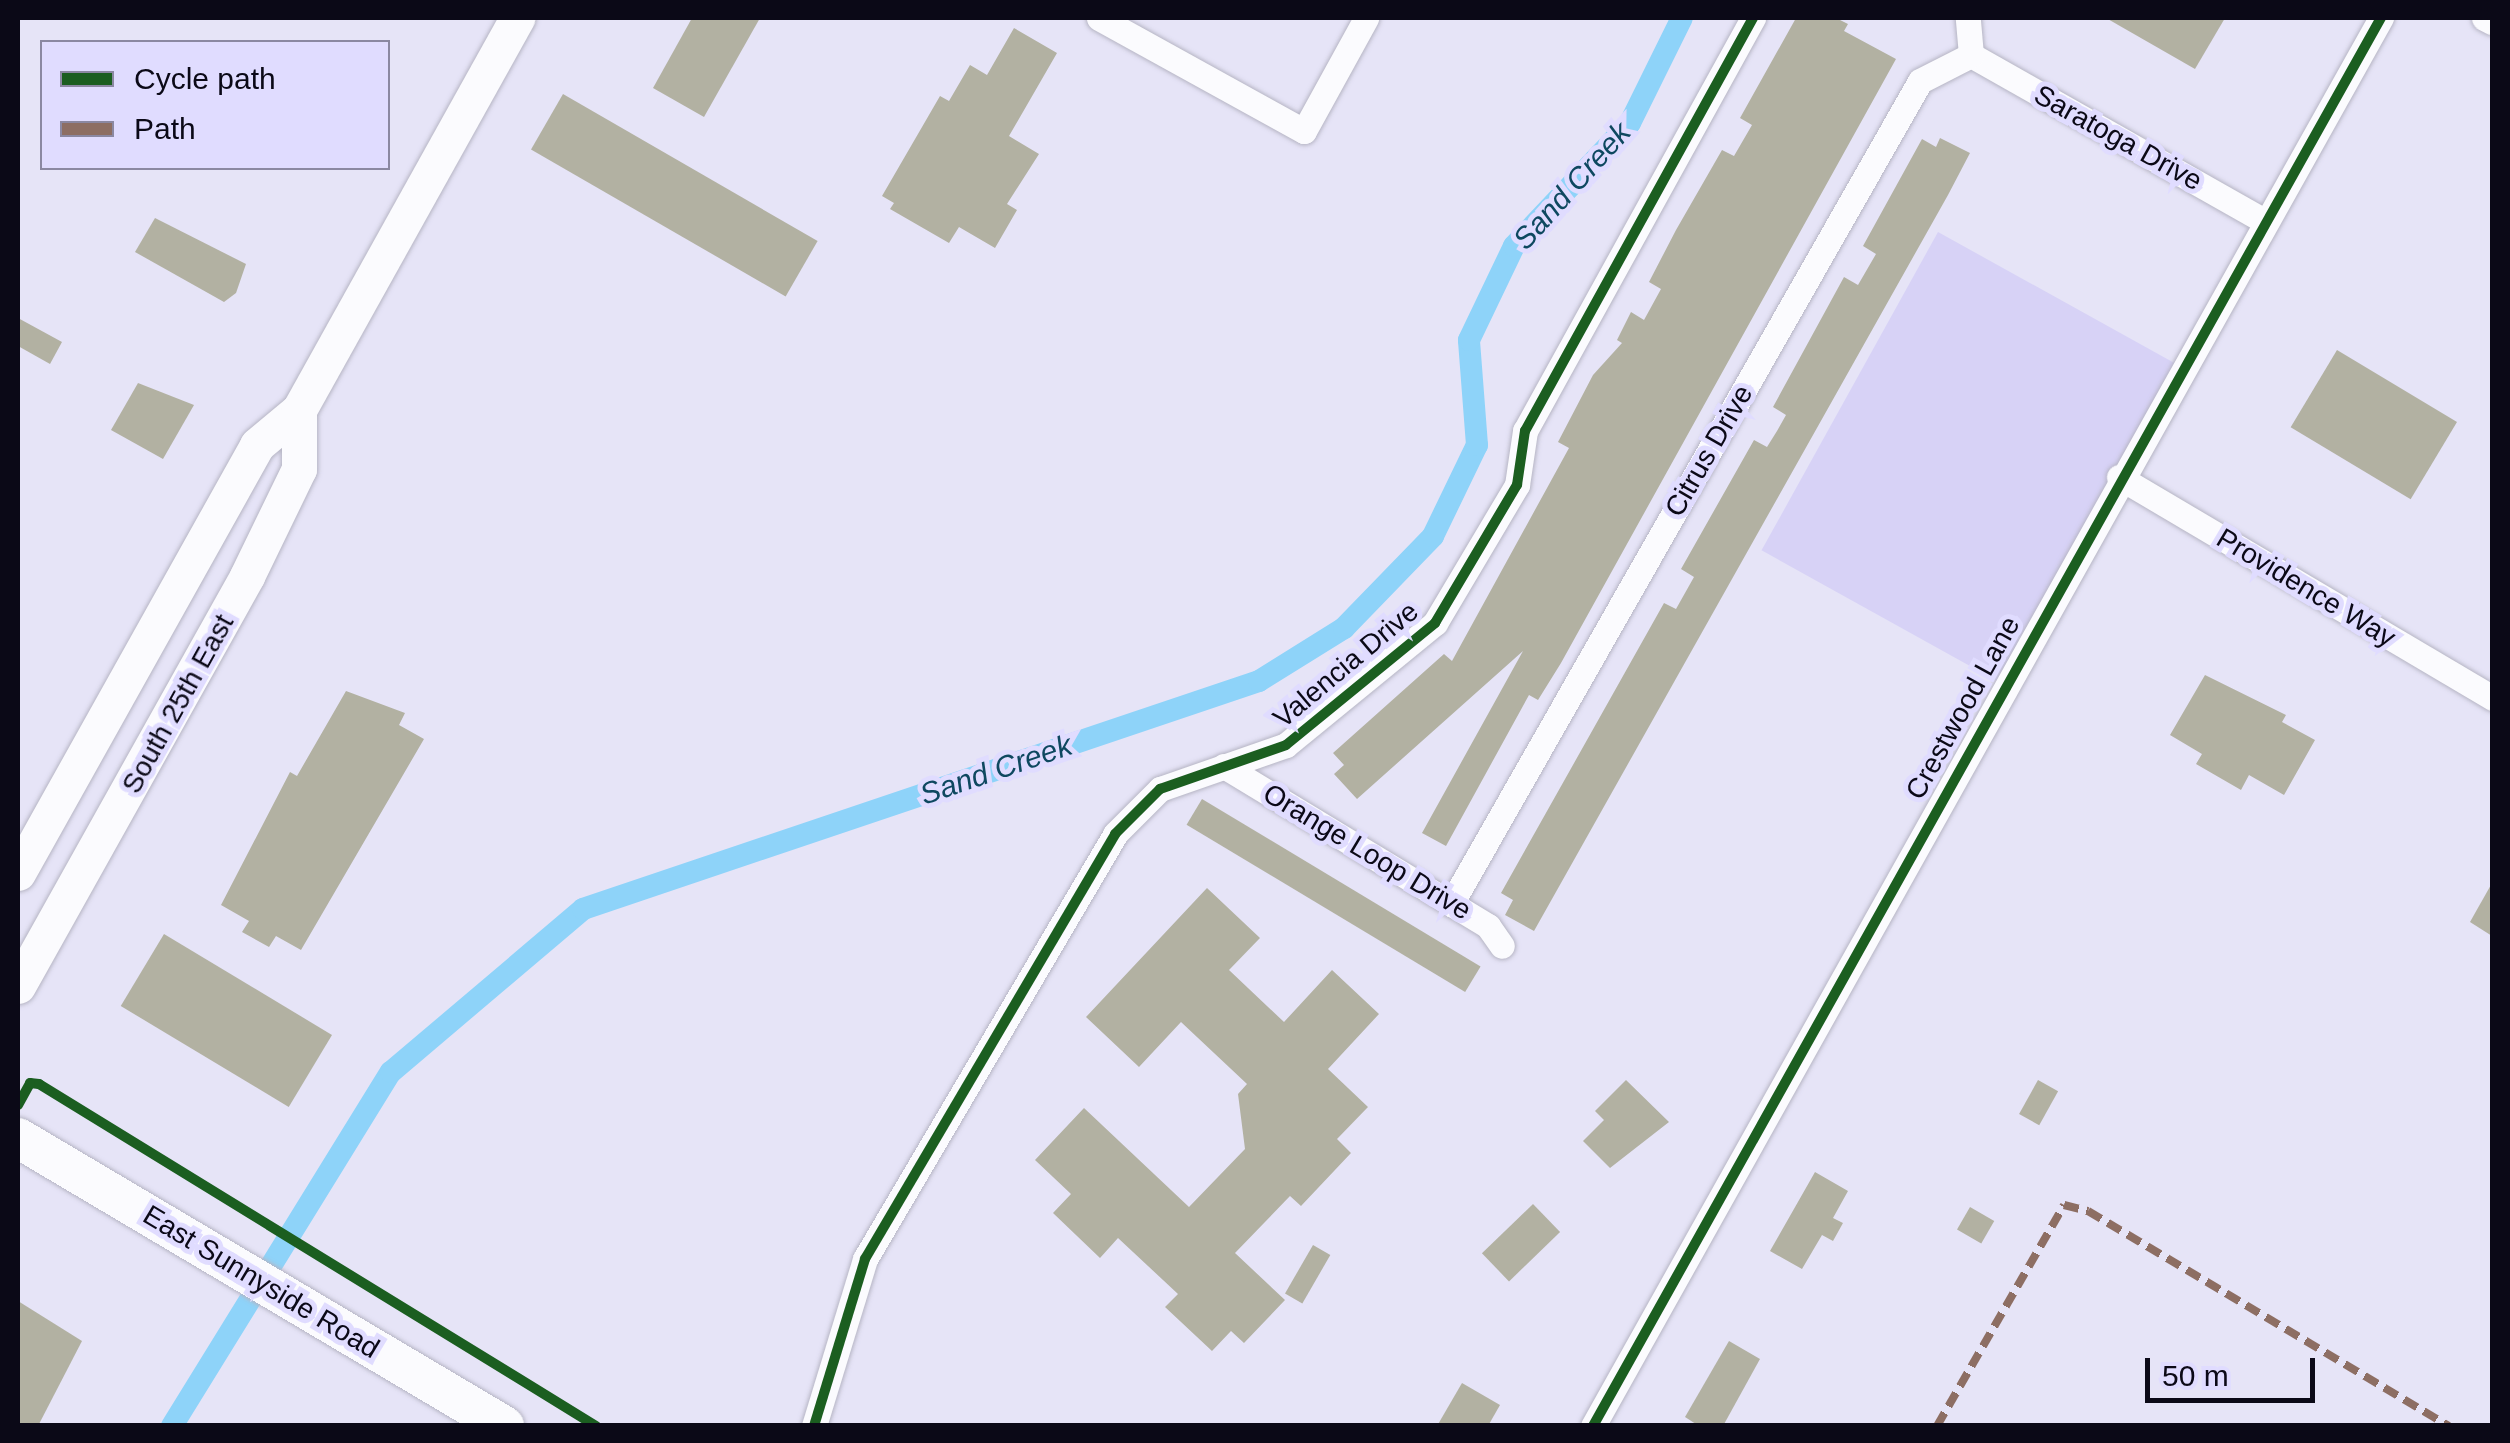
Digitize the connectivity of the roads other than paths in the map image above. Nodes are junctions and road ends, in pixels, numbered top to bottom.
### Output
1 (517, 18) edge
2 (1099, 18) edge
3 (1366, 18) edge
4 (1753, 18) edge
5 (1968, 18) edge
6 (2381, 18) edge
7 (2484, 18) edge
8 (2492, 22) edge
9 (1971, 55) junction
10 (2266, 220) junction
11 (299, 410) junction
12 (2119, 478) junction
13 (2492, 698) edge
14 (1224, 766) junction
15 (18, 873) edge
16 (1451, 904) junction
17 (1502, 946) dead end
18 (18, 986) edge
19 (18, 1138) edge
20 (504, 1426) edge
21 (814, 1426) edge
22 (1594, 1426) edge

1 - 11 main road, South 25th East
2 - 3 street
4 - 14 street, Valencia Drive
5 - 9 street
6 - 10 street, Crestwood Lane
7 - 8 street
9 - 10 street, Saratoga Drive
9 - 16 street, Citrus Drive
10 - 12 street, Crestwood Lane
11 - 15 main road, South 25th East
11 - 18 main road, South 25th East
12 - 13 street, Providence Way
12 - 22 street, Crestwood Lane
14 - 16 street, Orange Loop Drive
14 - 21 street, Valencia Drive
16 - 17 street, Orange Loop Drive
19 - 20 main road, East Sunnyside Road

